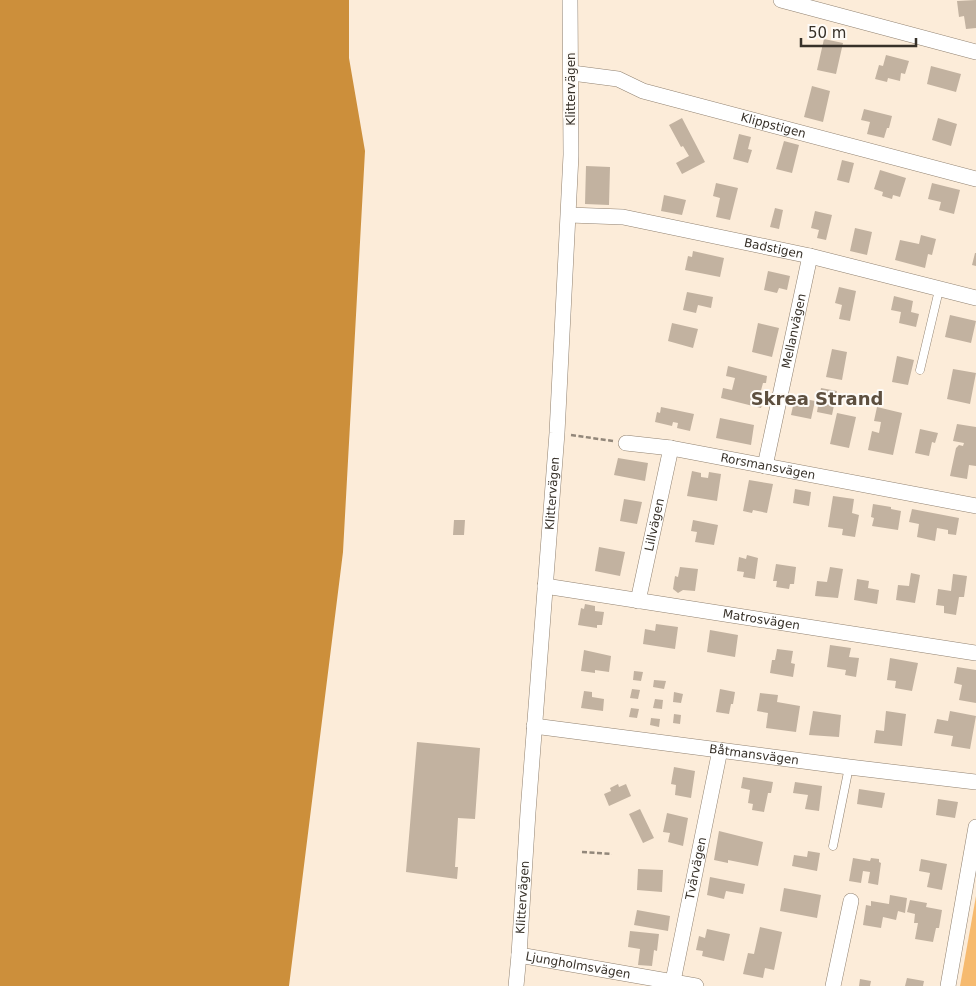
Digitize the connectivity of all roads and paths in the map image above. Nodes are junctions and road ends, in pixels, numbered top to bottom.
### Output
1 (570, 0) edge
2 (781, 0) edge
3 (818, 4) edge
4 (976, 52) edge
5 (572, 72) junction
6 (976, 179) edge
7 (568, 216) junction
8 (810, 256) junction
9 (939, 290) junction
10 (976, 298) edge
11 (920, 370) dead end
12 (558, 433) junction
13 (626, 443) joint
14 (670, 448) junction
15 (765, 466) junction
16 (976, 506) edge
17 (545, 586) junction
18 (638, 601) junction
19 (976, 653) edge
20 (534, 726) junction
21 (720, 750) junction
22 (848, 767) junction
23 (976, 782) edge
24 (976, 827) edge
25 (833, 846) dead end
26 (582, 852) dead end
27 (612, 854) dead end
28 (850, 901) dead end
29 (520, 955) junction
30 (673, 983) edge
31 (516, 986) edge
32 (696, 986) edge
33 (833, 986) edge
34 (948, 986) edge

1 - 5 street, Klittervägen
2 - 3 street
3 - 4 street
5 - 6 street, Klippstigen
5 - 7 street, Klittervägen
7 - 8 street, Badstigen
7 - 12 street, Klittervägen
8 - 9 street, Badstigen
8 - 15 street, Mellanvägen
9 - 10 street, Badstigen
9 - 11 lane
12 - 13 path
12 - 17 street, Klittervägen
13 - 14 street, Rorsmansvägen
14 - 15 street, Rorsmansvägen
14 - 18 street, Lillvägen
15 - 16 street, Rorsmansvägen
17 - 18 street, Matrosvägen
17 - 20 street, Klittervägen
18 - 19 street, Matrosvägen
20 - 21 street, Båtmansvägen
20 - 29 street, Klittervägen
21 - 22 street, Båtmansvägen
21 - 30 street, Tvärvägen
22 - 23 street, Båtmansvägen
22 - 25 lane
24 - 34 street
26 - 27 path
28 - 33 street
29 - 30 street, Ljungholmsvägen
29 - 31 street, Klittervägen
30 - 32 street, Ljungholmsvägen

